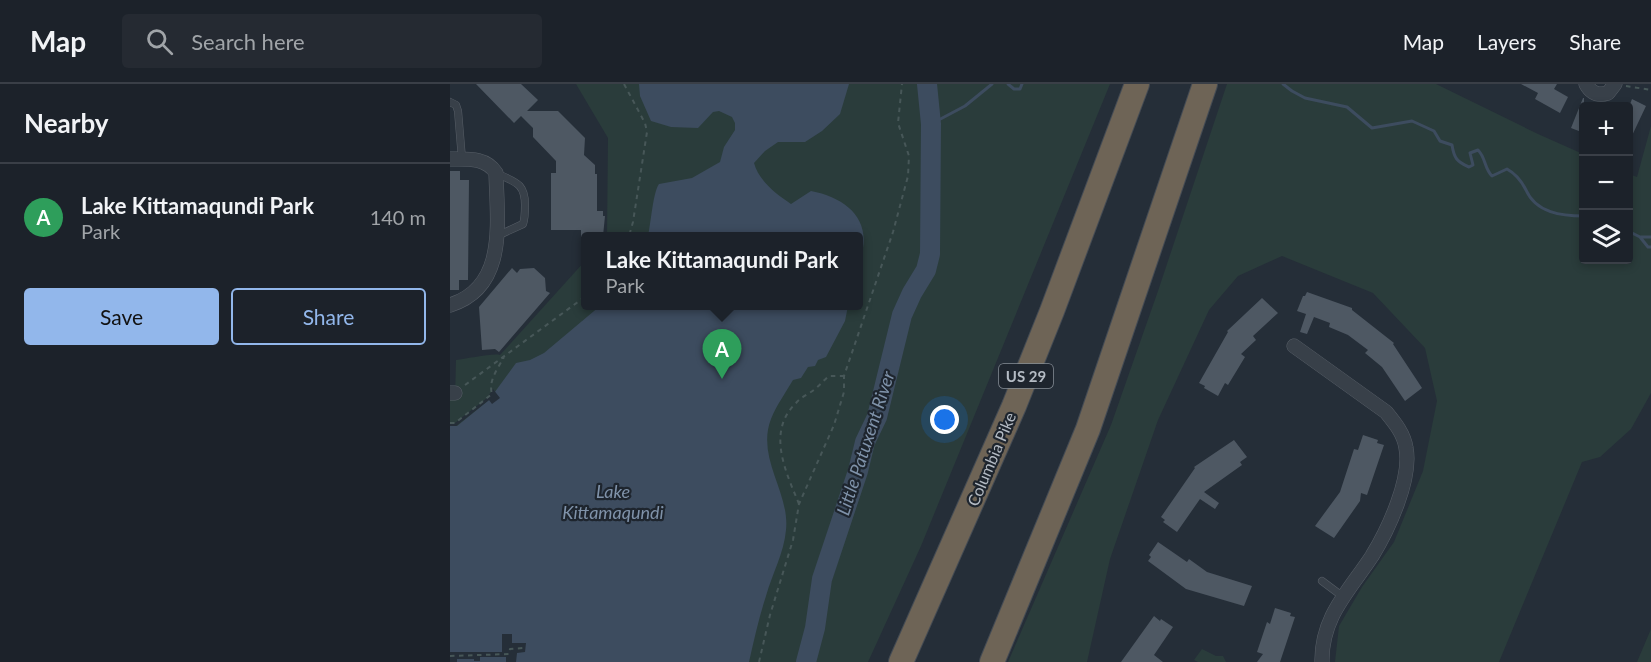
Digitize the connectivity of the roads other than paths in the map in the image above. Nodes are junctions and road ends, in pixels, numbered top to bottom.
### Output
1 (1137, 84) edge
2 (1206, 84) edge
3 (1586, 84) edge
4 (1615, 85) edge
5 (450, 102) edge
6 (456, 159) edge
7 (496, 173) junction
8 (497, 236) junction
9 (450, 305) edge
10 (1294, 346) dead end
11 (1322, 581) dead end
12 (1342, 596) junction
13 (901, 662) edge
14 (992, 662) edge
15 (1322, 662) edge

1 - 13 highway, Columbia Pike / US 29
2 - 14 highway
3 - 4 street
5 - 6 lane
6 - 7 street
7 - 8 street
7 - 8 lane
8 - 9 street
10 - 12 street
11 - 12 lane
12 - 15 street

